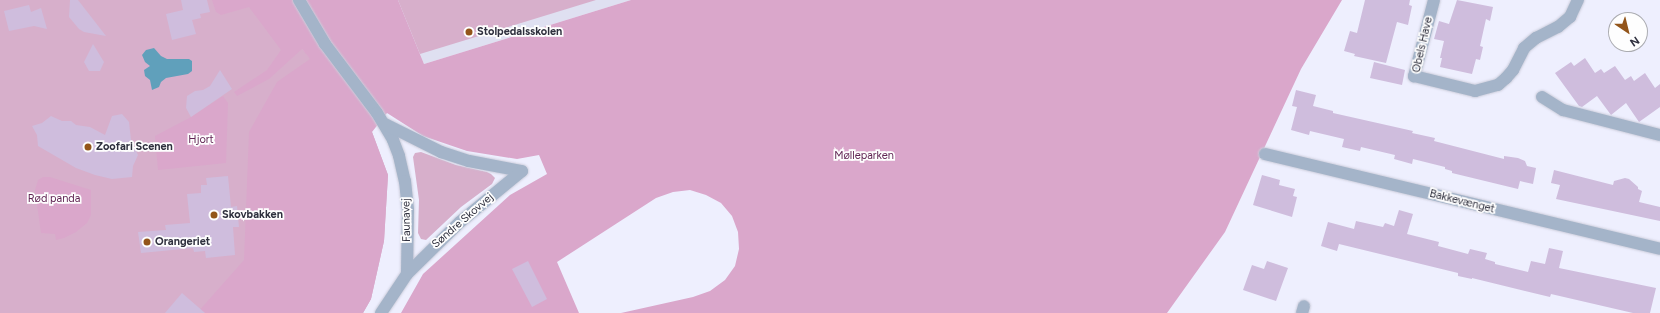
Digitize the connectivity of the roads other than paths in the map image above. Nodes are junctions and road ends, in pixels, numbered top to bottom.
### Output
1 (299, 0) edge
2 (1434, 0) edge
3 (1578, 0) edge
4 (1542, 97) dead end
5 (385, 124) junction
6 (1660, 135) edge
7 (1265, 154) dead end
8 (522, 171) joint
9 (1660, 249) edge
10 (407, 274) junction
11 (381, 313) edge

1 - 5 street, Faunavej
2 - 3 street, Obels Have
4 - 6 street
5 - 8 street, Faunavej
5 - 10 street, Faunavej
7 - 9 street, Bakkevænget
8 - 10 street, Søndre Skovvej
10 - 11 street

